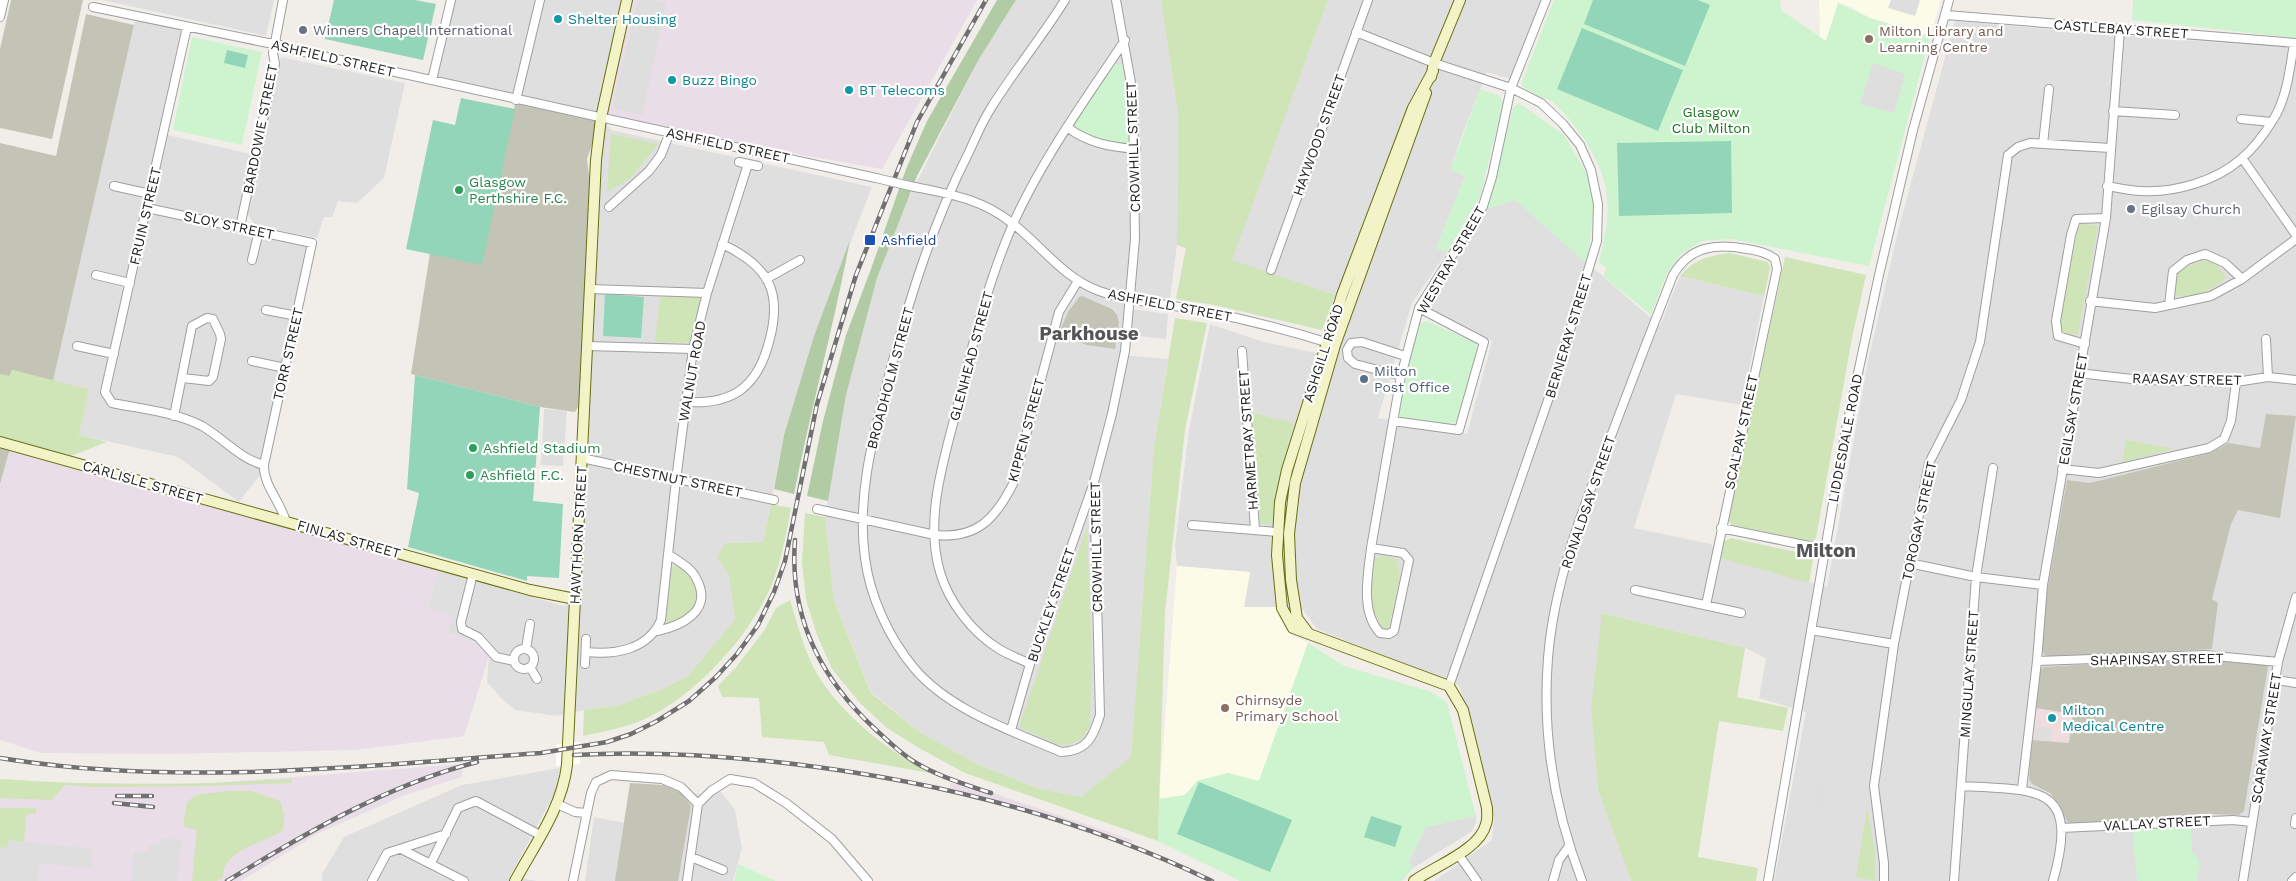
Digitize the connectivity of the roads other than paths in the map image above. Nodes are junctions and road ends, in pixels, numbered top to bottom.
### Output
1 (4, 0) edge
2 (283, 0) edge
3 (451, 0) edge
4 (540, 0) edge
5 (626, 0) edge
6 (1065, 0) edge
7 (1116, 0) edge
8 (1368, 0) edge
9 (1460, 0) edge
10 (1546, 0) edge
11 (1950, 0) edge
12 (93, 7) dead end
13 (1946, 15) junction
14 (0, 17) edge
15 (187, 27) junction
16 (2120, 29) junction
17 (1356, 32) junction
18 (1125, 40) junction
19 (274, 43) junction
20 (2295, 43) edge
21 (1434, 67) junction
22 (432, 80) junction
23 (1511, 88) junction
24 (2049, 89) dead end
25 (516, 100) junction
26 (2113, 112) junction
27 (2175, 115) dead end
28 (600, 118) junction
29 (2242, 119) dead end
30 (2271, 122) junction
31 (1067, 128) junction
32 (670, 132) junction
33 (2043, 144) junction
34 (2110, 148) junction
35 (1136, 149) junction
36 (2242, 158) junction
37 (739, 162) dead end
38 (748, 164) junction
39 (758, 166) dead end
40 (114, 186) dead end
41 (2107, 186) junction
42 (948, 193) junction
43 (150, 194) junction
44 (609, 207) dead end
45 (147, 208) junction
46 (2106, 218) junction
47 (1013, 224) junction
48 (240, 228) junction
49 (259, 232) junction
50 (2296, 235) edge
51 (2296, 239) edge
52 (312, 243) joint
53 (722, 244) junction
54 (1775, 259) joint
55 (252, 260) dead end
56 (800, 260) dead end
57 (1271, 270) dead end
58 (96, 275) dead end
59 (766, 279) junction
60 (2242, 279) junction
61 (1078, 281) junction
62 (130, 283) junction
63 (590, 289) junction
64 (707, 293) junction
65 (1128, 300) junction
66 (2090, 301) junction
67 (2169, 305) junction
68 (1420, 308) junction
69 (266, 310) dead end
70 (297, 316) junction
71 (2266, 339) dead end
72 (1331, 343) junction
73 (2085, 344) junction
74 (77, 346) dead end
75 (587, 346) junction
76 (692, 349) junction
77 (1242, 351) dead end
78 (114, 354) junction
79 (1405, 356) junction
80 (252, 361) dead end
81 (285, 368) junction
82 (2078, 373) junction
83 (1401, 376) junction
84 (2268, 377) junction
85 (183, 378) junction
86 (2296, 380) edge
87 (2236, 382) junction
88 (685, 402) junction
89 (174, 416) junction
90 (1394, 421) junction
91 (0, 442) edge
92 (582, 458) junction
93 (264, 465) junction
94 (1993, 468) dead end
95 (2062, 469) junction
96 (676, 480) junction
97 (1094, 482) junction
98 (774, 500) dead end
99 (817, 509) dead end
100 (863, 519) junction
101 (286, 522) junction
102 (1192, 525) dead end
103 (1721, 528) junction
104 (1255, 529) junction
105 (1277, 532) junction
106 (935, 535) junction
107 (1371, 548) junction
108 (1824, 549) junction
109 (668, 554) junction
110 (1909, 563) junction
111 (474, 574) junction
112 (1976, 577) junction
113 (2043, 585) junction
114 (1635, 590) dead end
115 (2296, 597) edge
116 (575, 599) junction
117 (1706, 605) junction
118 (1741, 613) dead end
119 (530, 624) dead end
120 (1811, 630) junction
121 (656, 631) junction
122 (1310, 635) junction
123 (586, 639) dead end
124 (1894, 644) junction
125 (526, 649) junction
126 (586, 652) junction
127 (514, 661) junction
128 (2037, 661) junction
129 (2278, 662) junction
130 (585, 664) dead end
131 (1030, 664) junction
132 (530, 667) junction
133 (537, 679) dead end
134 (2276, 680) junction
135 (2296, 683) edge
136 (1449, 686) junction
137 (1011, 730) junction
138 (1961, 786) junction
139 (2022, 789) junction
140 (557, 804) junction
141 (698, 804) junction
142 (586, 813) junction
143 (2252, 822) junction
144 (2061, 828) junction
145 (446, 834) junction
146 (540, 835) junction
147 (1569, 846) junction
148 (401, 849) junction
149 (1458, 854) junction
150 (691, 857) junction
151 (431, 863) junction
152 (723, 870) dead end
153 (2296, 877) edge
154 (372, 881) edge
155 (464, 881) edge
156 (515, 881) edge
157 (573, 881) edge
158 (687, 881) edge
159 (868, 881) edge
160 (1414, 881) edge
161 (1477, 881) edge
162 (1553, 881) edge
163 (1582, 881) edge
164 (1768, 881) edge
165 (1884, 881) edge
166 (1954, 881) edge
167 (2052, 881) edge
168 (2242, 881) edge
169 (2292, 881) edge

1 - 14 street
2 - 19 street, BARDOWIE STREET
3 - 22 street
4 - 25 street
5 - 28 street, HAWTHORN STREET
6 - 42 street, BROADHOLM STREET
7 - 18 street, CROWHILL STREET
8 - 17 street, HAYWOOD STREET
9 - 21 street, ASHGILL ROAD
10 - 23 street, WESTRAY STREET
11 - 13 street, LIDDESDALE ROAD
12 - 15 street, ASHFIELD STREET
13 - 16 street, CASTLEBAY STREET
13 - 108 street, LIDDESDALE ROAD
15 - 19 street, ASHFIELD STREET
15 - 43 street, FRUIN STREET
16 - 20 street, CASTLEBAY STREET
16 - 26 street, EGILSAY STREET
17 - 21 street, BERNERAY STREET
17 - 57 street, HAYWOOD STREET
18 - 31 street, GLENHEAD STREET
18 - 35 street, CROWHILL STREET
19 - 22 street, ASHFIELD STREET
19 - 48 street, BARDOWIE STREET
20 - 30 street
21 - 23 street, BERNERAY STREET
21 - 72 street, ASHGILL ROAD
22 - 25 street, ASHFIELD STREET
23 - 68 street, WESTRAY STREET
23 - 136 street, BERNERAY STREET
24 - 33 street
25 - 28 street, ASHFIELD STREET
26 - 27 street
26 - 34 street, EGILSAY STREET
28 - 32 street, ASHFIELD STREET
28 - 63 street, HAWTHORN STREET
29 - 30 street
30 - 36 street
31 - 35 street
31 - 47 street, GLENHEAD STREET
32 - 42 street, ASHFIELD STREET, bridge
32 - 44 street
33 - 34 street, TOROGAY STREET
33 - 110 street, TOROGAY STREET
34 - 41 street, EGILSAY STREET
35 - 65 street, CROWHILL STREET
36 - 41 street
36 - 50 street
37 - 38 street
38 - 39 street
38 - 53 street, WALNUT ROAD
40 - 43 street
41 - 46 street, EGILSAY STREET
42 - 47 street, ASHFIELD STREET
42 - 100 street, BROADHOLM STREET
43 - 45 street, FRUIN STREET
45 - 48 street, SLOY STREET
45 - 62 street, FRUIN STREET
46 - 66 street, EGILSAY STREET
46 - 73 street
47 - 61 street, ASHFIELD STREET
47 - 106 street, GLENHEAD STREET
48 - 49 street, SLOY STREET
49 - 52 street, SLOY STREET
49 - 55 street
51 - 60 street
52 - 70 street, TORR STREET
53 - 59 street
53 - 64 street, WALNUT ROAD
54 - 103 street, SCALPAY STREET
54 - 147 street, RONALDSAY STREET
56 - 59 street
58 - 62 street
59 - 88 street
60 - 67 street
60 - 67 street
61 - 65 street, ASHFIELD STREET
61 - 106 street, KIPPEN STREET
62 - 78 street, FRUIN STREET
63 - 64 street
63 - 75 street, HAWTHORN STREET
64 - 76 street, WALNUT ROAD
65 - 72 street, ASHFIELD STREET
65 - 97 street, CROWHILL STREET
66 - 67 street
66 - 73 street, EGILSAY STREET
68 - 79 street, WESTRAY STREET
68 - 90 street
69 - 70 street
70 - 81 street, TORR STREET
71 - 84 street
72 - 105 street, ASHGILL ROAD
72 - 122 street, ASHGILL ROAD
73 - 82 street, EGILSAY STREET
74 - 78 street
75 - 76 street
75 - 92 street, HAWTHORN STREET
76 - 88 street, WALNUT ROAD
77 - 104 street, HARMETRAY STREET
78 - 89 street, FRUIN STREET
79 - 83 street, WESTRAY STREET
79 - 83 street
80 - 81 street
81 - 93 street, TORR STREET
82 - 87 street, RAASAY STREET
82 - 95 street, EGILSAY STREET
83 - 90 street, WESTRAY STREET
84 - 86 street, RAASAY STREET
84 - 87 street, RAASAY STREET
85 - 85 street
85 - 89 street
87 - 95 street
88 - 96 street, WALNUT ROAD
89 - 93 street
90 - 107 street, WESTRAY STREET
91 - 101 street, CARLISLE STREET
92 - 96 street, CHESTNUT STREET
92 - 116 street, HAWTHORN STREET
93 - 101 street, FINLAS STREET
94 - 112 street, MINGULAY STREET
95 - 113 street, EGILSAY STREET
96 - 98 street, CHESTNUT STREET
96 - 109 street, WALNUT ROAD
97 - 131 street, BUCKLEY STREET
97 - 137 street, CROWHILL STREET
99 - 100 street, KIPPEN STREET
100 - 106 street, KIPPEN STREET
100 - 137 street, BROADHOLM STREET
101 - 111 street, FINLAS STREET
102 - 104 street
103 - 108 street
103 - 117 street, SCALPAY STREET
104 - 105 street
105 - 122 street, ASHGILL ROAD
106 - 131 street, GLENHEAD STREET
107 - 107 street, WESTRAY STREET
108 - 120 street, LIDDESDALE ROAD
109 - 121 street, WALNUT ROAD
109 - 121 street
110 - 112 street
110 - 124 street, TOROGAY STREET
111 - 116 street, FINLAS STREET
111 - 127 street
112 - 113 street
112 - 138 street, MINGULAY STREET
113 - 128 street, EGILSAY STREET
114 - 117 street
115 - 129 street, SCARAWAY STREET
116 - 140 street, HAWTHORN STREET
117 - 118 street
119 - 125 street
120 - 124 street
120 - 164 street, LIDDESDALE ROAD
121 - 126 street
122 - 136 street, ASHGILL ROAD
123 - 126 street
124 - 165 street, TOROGAY STREET
125 - 127 street
125 - 132 street
126 - 130 street
127 - 132 street
128 - 129 street, SHAPINSAY STREET
128 - 139 street, EGILSAY STREET
129 - 134 street, SCARAWAY STREET
131 - 137 street, BUCKLEY STREET
132 - 133 street
134 - 135 street
134 - 143 street, SCARAWAY STREET
136 - 149 street
138 - 139 street
138 - 166 street, MINGULAY STREET
139 - 144 street
140 - 142 street
140 - 146 street, HAWTHORN STREET
141 - 142 street
141 - 150 street
141 - 159 street
142 - 157 street
143 - 144 street, VALLAY STREET
143 - 168 street, SCARAWAY STREET
144 - 167 street
145 - 146 street
145 - 148 street
145 - 151 street
146 - 156 street, HAWTHORN STREET
147 - 162 street
147 - 163 street, RONALDSAY STREET
148 - 151 street
148 - 154 street
149 - 160 street
149 - 161 street
150 - 152 street
150 - 158 street
151 - 155 street
153 - 169 street

